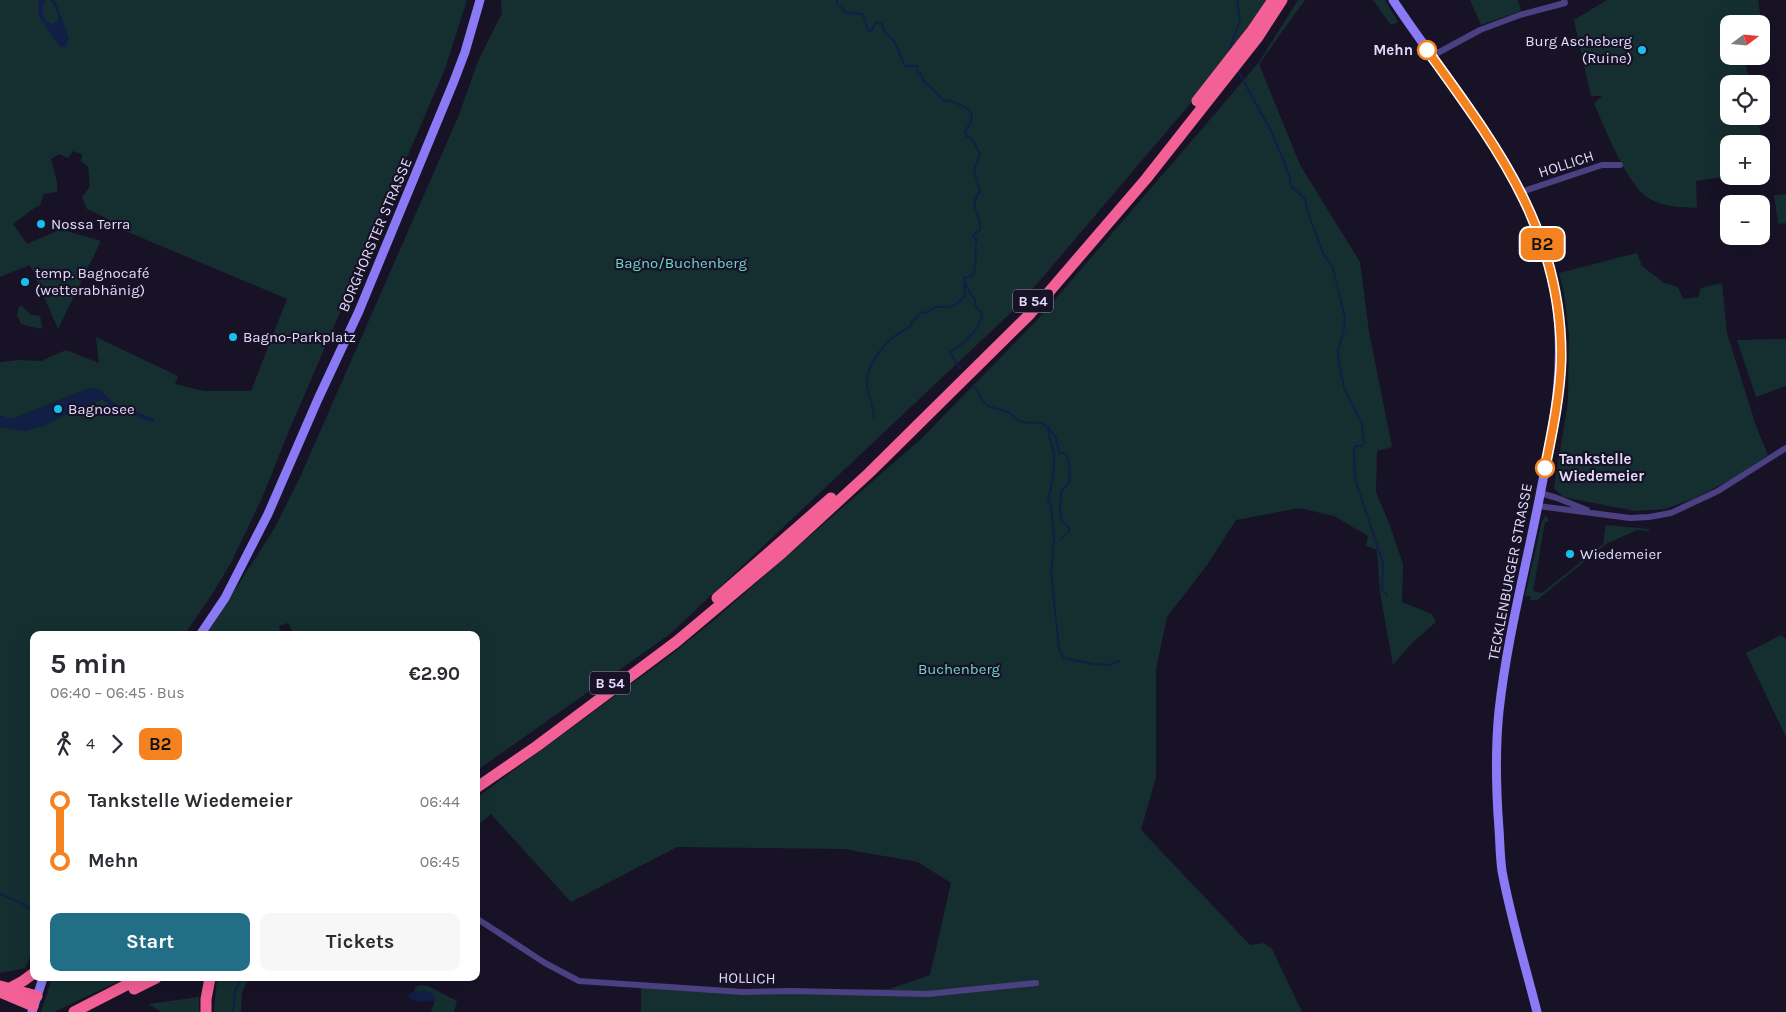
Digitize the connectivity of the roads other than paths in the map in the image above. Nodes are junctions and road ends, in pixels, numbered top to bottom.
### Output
1 (480, 0) edge
2 (1273, 0) edge
3 (1282, 0) edge
4 (1393, 0) edge
5 (1564, 0) edge
6 (1432, 56) junction
7 (1620, 165) dead end
8 (1521, 192) junction
9 (1786, 448) edge
10 (1540, 493) junction
11 (1538, 506) junction
12 (1593, 512) junction
13 (203, 631) edge
14 (480, 776) edge
15 (480, 785) edge
16 (480, 921) edge
17 (30, 976) edge
18 (41, 981) edge
19 (134, 981) edge
20 (150, 981) edge
21 (209, 981) edge
22 (1036, 983) dead end
23 (3, 989) edge
24 (34, 1005) edge
25 (74, 1012) edge
26 (91, 1012) edge
27 (206, 1012) edge
28 (1537, 1012) edge

1 - 13 main road, BORGHORSTER STRASSE
2 - 14 highway, B 54
3 - 15 highway, B 54
4 - 6 main road, TECKLENBURGER STRASSE
5 - 6 street
6 - 8 main road, TECKLENBURGER STRASSE
7 - 8 street, HOLLICH
8 - 10 main road, TECKLENBURGER STRASSE
9 - 12 street
10 - 11 main road, TECKLENBURGER STRASSE
10 - 12 street
11 - 12 street
11 - 28 main road, TECKLENBURGER STRASSE
16 - 22 street, HOLLICH
17 - 23 highway
18 - 24 main road
19 - 25 highway
20 - 26 highway
21 - 27 highway
23 - 24 highway

